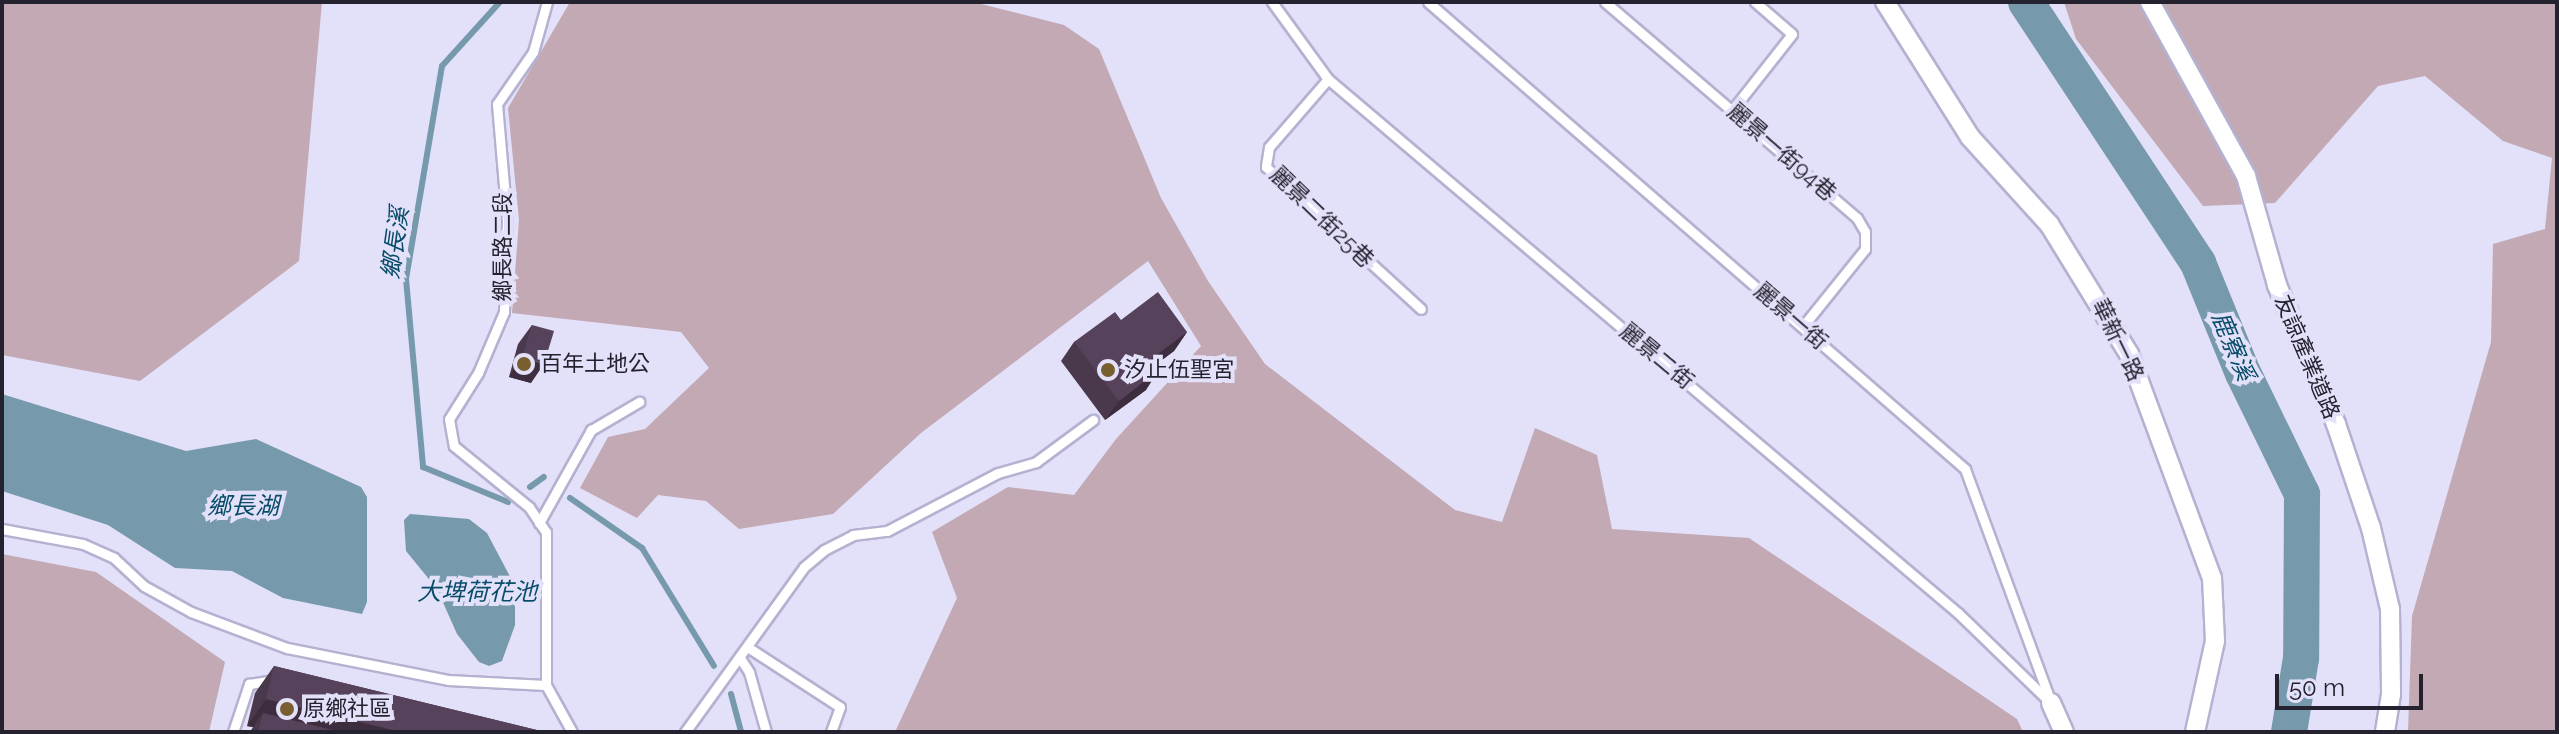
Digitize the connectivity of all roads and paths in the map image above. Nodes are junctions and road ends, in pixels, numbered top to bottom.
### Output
1 (547, 2) edge
2 (1272, 2) edge
3 (1428, 2) edge
4 (1605, 2) edge
5 (1755, 2) edge
6 (1885, 2) edge
7 (2150, 2) edge
8 (1328, 79) junction
9 (1733, 109) junction
10 (1421, 309) dead end
11 (1803, 326) junction
12 (639, 402) dead end
13 (1093, 420) dead end
14 (539, 523) junction
15 (2, 529) edge
16 (749, 648) junction
17 (740, 658) junction
18 (292, 684) edge
19 (546, 685) junction
20 (2051, 703) junction
21 (233, 732) edge
22 (572, 732) edge
23 (685, 732) edge
24 (766, 732) edge
25 (831, 732) edge
26 (2064, 732) edge
27 (2195, 732) edge
28 (2385, 732) edge

1 - 14 lane, 鄉長路二段
2 - 8 lane, 麗景二街
3 - 11 lane, 麗景一街
4 - 9 lane, 麗景一街94巷
5 - 9 lane
6 - 27 street, 華新一路
7 - 28 street, 友諒產業道路
8 - 10 lane, 麗景二街25巷
8 - 20 lane, 麗景二街
9 - 11 lane, 麗景一街94巷
11 - 20 lane, 麗景一街
12 - 14 lane
13 - 16 lane
14 - 19 lane, 鄉長路二段
15 - 19 lane
16 - 17 lane
16 - 25 lane
17 - 23 lane
17 - 24 lane
18 - 21 lane
19 - 22 lane
20 - 26 street

